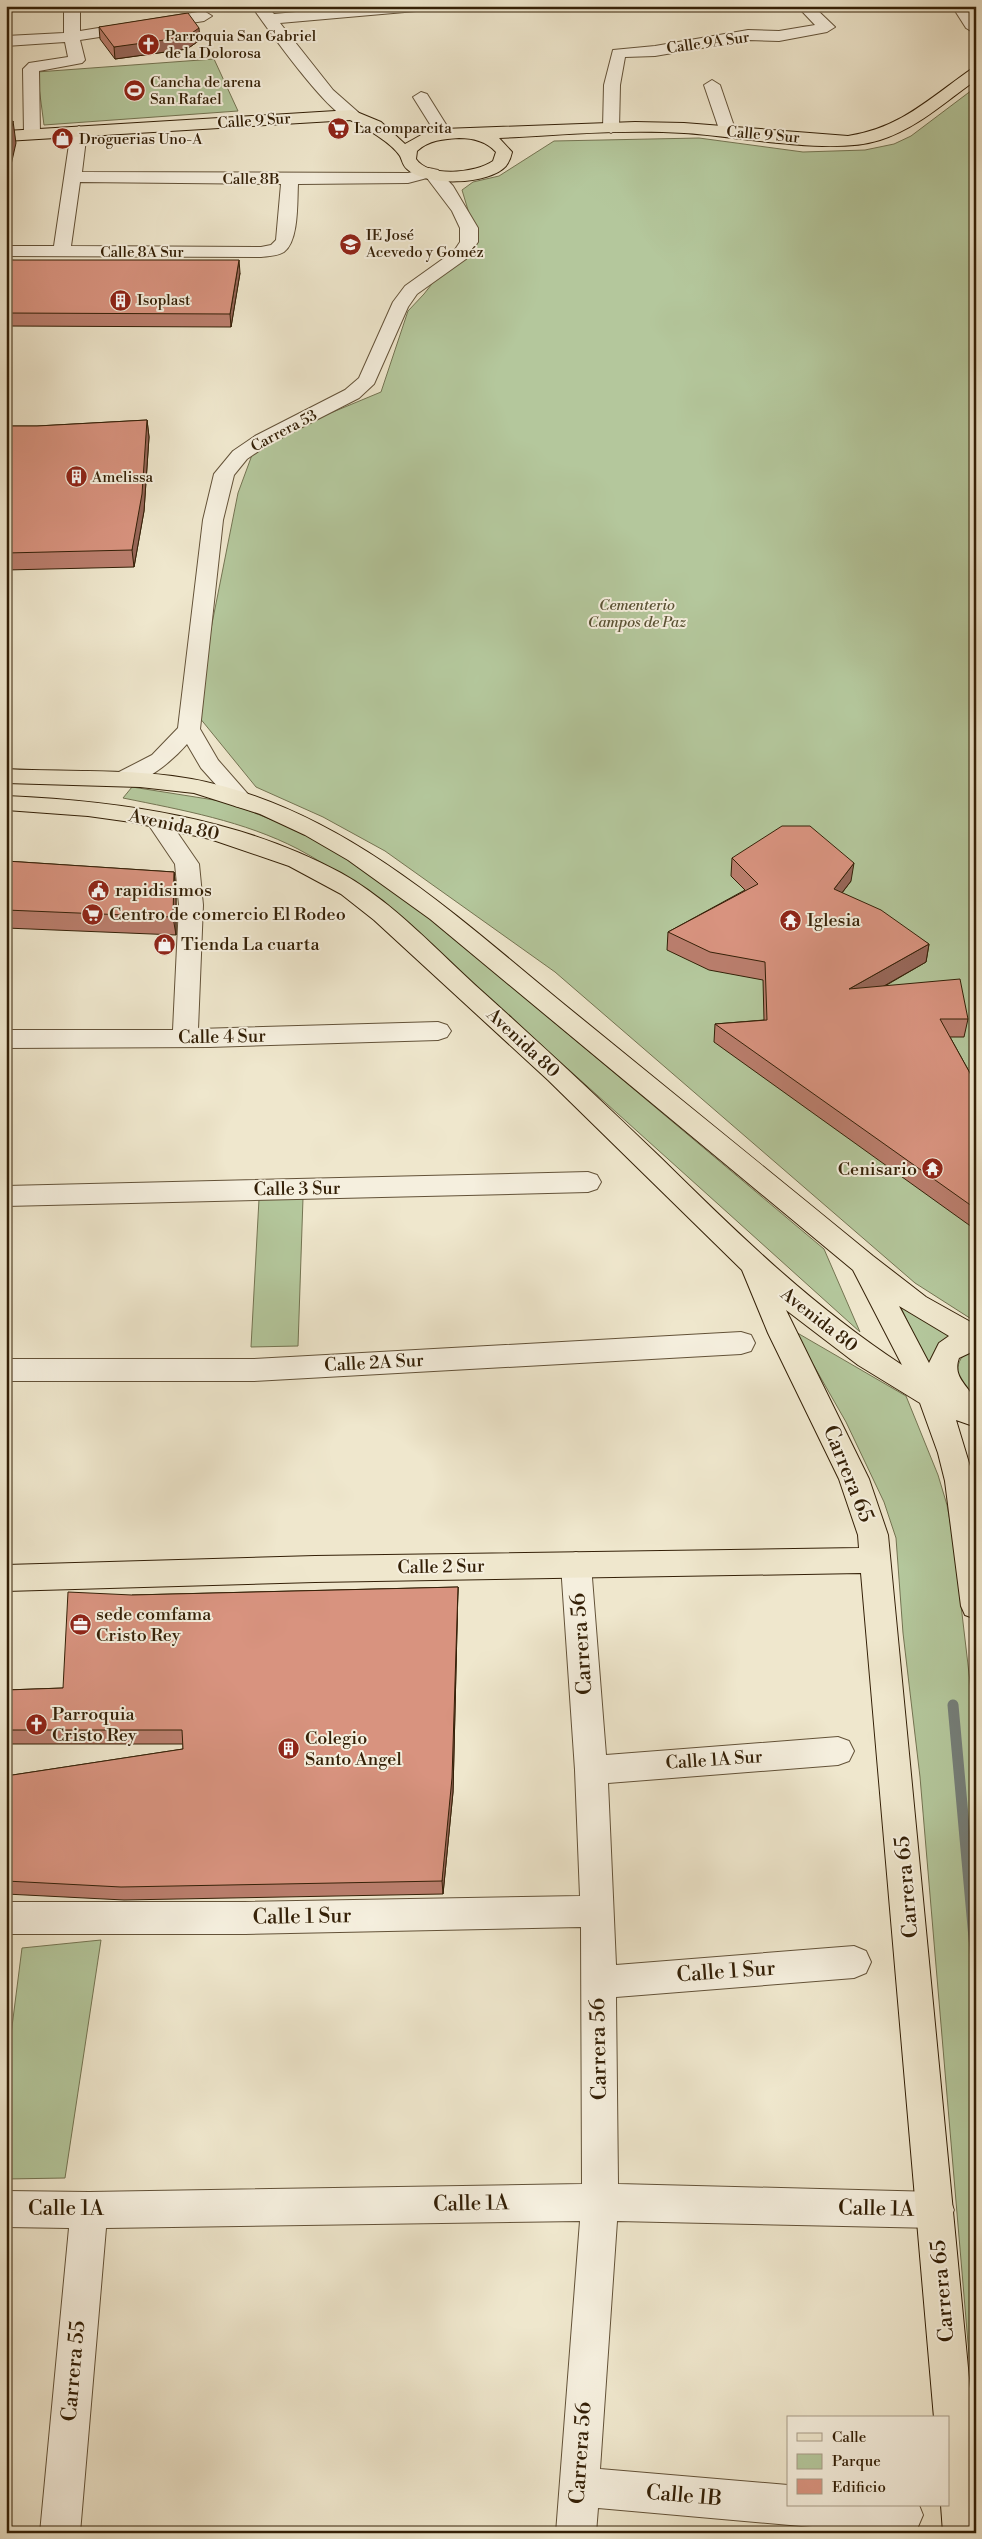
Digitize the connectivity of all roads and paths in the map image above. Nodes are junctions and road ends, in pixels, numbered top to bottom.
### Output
1 (72, 6) edge
2 (259, 6) edge
3 (416, 6) edge
4 (804, 6) edge
5 (959, 6) edge
6 (204, 16) dead end
7 (269, 20) junction
8 (976, 29) edge
9 (72, 37) junction
10 (6, 41) edge
11 (976, 73) edge
12 (712, 85) dead end
13 (421, 97) dead end
14 (352, 115) junction
15 (611, 128) junction
16 (380, 130) junction
17 (79, 132) junction
18 (531, 132) junction
19 (728, 132) junction
20 (32, 134) junction
21 (472, 134) junction
22 (440, 135) junction
23 (6, 136) edge
24 (504, 152) junction
25 (407, 154) junction
26 (430, 174) junction
27 (72, 178) junction
28 (290, 179) junction
29 (452, 183) junction
30 (6, 251) edge
31 (62, 251) junction
32 (189, 729) junction
33 (6, 761) edge
34 (6, 776) edge
35 (125, 778) junction
36 (243, 801) junction
37 (6, 803) edge
38 (6, 815) edge
39 (124, 815) junction
40 (158, 821) junction
41 (438, 1031) dead end
42 (185, 1038) junction
43 (6, 1039) edge
44 (588, 1182) dead end
45 (6, 1196) edge
46 (863, 1263) junction
47 (754, 1267) junction
48 (976, 1339) edge
49 (741, 1343) dead end
50 (6, 1370) edge
51 (931, 1397) junction
52 (973, 1415) edge
53 (876, 1560) junction
54 (576, 1565) junction
55 (6, 1578) edge
56 (976, 1606) edge
57 (838, 1751) dead end
58 (591, 1770) junction
59 (598, 1911) junction
60 (6, 1918) edge
61 (854, 1962) dead end
62 (598, 1982) junction
63 (600, 2202) junction
64 (6, 2209) edge
65 (88, 2210) junction
66 (936, 2210) junction
67 (579, 2487) junction
68 (787, 2505) edge
69 (800, 2506) edge
70 (903, 2515) dead end
71 (60, 2533) edge
72 (576, 2533) edge
73 (963, 2533) edge

1 - 9 street
2 - 7 street
3 - 7 street
4 - 15 street, Calle 9A Sur
5 - 8 street
6 - 9 street
7 - 14 street
9 - 10 street
9 - 20 street
11 - 19 main road, Calle 9 Sur
12 - 19 street
13 - 22 street
14 - 16 main road
14 - 17 main road, Calle 9 Sur
15 - 18 main road, Calle 9 Sur
15 - 19 main road, Calle 9 Sur
16 - 22 main road
16 - 25 main road
17 - 20 main road, Calle 9 Sur
17 - 27 street
18 - 21 main road, Calle 9 Sur
18 - 24 main road, Calle 9 Sur
20 - 23 main road, Calle 9 Sur
21 - 22 main road, Calle 9 Sur
21 - 24 main road
22 - 25 main road
24 - 29 main road, Calle 9 Sur
25 - 26 main road
26 - 28 street, Calle 8B
26 - 29 street, Carrera 53
27 - 28 street, Calle 8B
27 - 31 street
28 - 31 street, Calle 8A Sur
29 - 32 street, Carrera 53
30 - 31 street, Calle 8A Sur
32 - 35 street
32 - 36 street
33 - 35 main road
34 - 35 main road, Avenida 80
35 - 36 main road, Avenida 80
36 - 46 main road, Avenida 80
37 - 39 main road, Avenida 80
38 - 39 main road
39 - 40 main road, Avenida 80
40 - 42 street
40 - 47 main road, Avenida 80
41 - 42 street, Calle 4 Sur
42 - 43 street, Calle 4 Sur
44 - 45 street, Calle 3 Sur
46 - 48 main road, Avenida 80
46 - 51 main road
47 - 51 main road, Avenida 80
47 - 53 main road, Carrera 65
48 - 52 main road
49 - 50 street, Calle 2A Sur
51 - 52 main road, Avenida 80
51 - 56 main road
53 - 54 main road, Calle 2 Sur
53 - 66 main road, Carrera 65
54 - 55 main road, Calle 2 Sur
54 - 58 street, Carrera 56
57 - 58 street, Calle 1A Sur
58 - 59 street, Carrera 56
59 - 60 street, Calle 1 Sur
59 - 62 street, Carrera 56
61 - 62 street, Calle 1 Sur
62 - 63 street, Carrera 56
63 - 65 street, Calle 1A
63 - 66 street, Calle 1A
63 - 67 street, Carrera 56
64 - 65 street, Calle 1A
65 - 71 street, Carrera 55
66 - 73 main road, Carrera 65
67 - 68 street, Calle 1B
67 - 72 street, Carrera 56
69 - 70 street, Calle 1B

